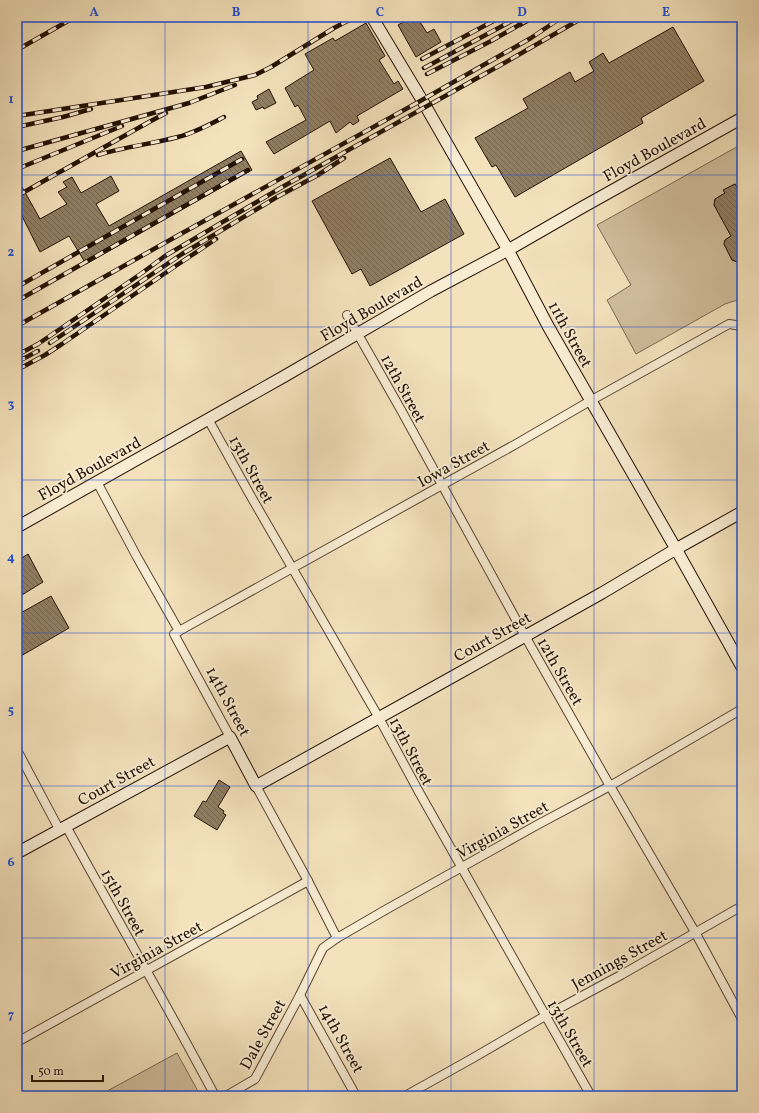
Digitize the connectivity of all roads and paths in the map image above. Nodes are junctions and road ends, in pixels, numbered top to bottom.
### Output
1 (372, 17) edge
2 (742, 118) edge
3 (508, 250) junction
4 (348, 315) dead end
5 (742, 326) edge
6 (358, 334) junction
7 (590, 401) junction
8 (208, 419) junction
9 (97, 482) junction
10 (442, 485) junction
11 (742, 512) edge
12 (17, 527) edge
13 (676, 549) junction
14 (293, 568) junction
15 (179, 631) junction
16 (525, 636) junction
17 (742, 667) edge
18 (742, 709) edge
19 (379, 718) junction
20 (230, 737) junction
21 (17, 750) edge
22 (256, 786) junction
23 (610, 786) junction
24 (63, 828) junction
25 (17, 853) edge
26 (462, 867) junction
27 (308, 881) junction
28 (742, 906) edge
29 (695, 932) junction
30 (337, 938) junction
31 (146, 970) junction
32 (300, 995) junction
33 (545, 1016) junction
34 (742, 1019) edge
35 (17, 1042) edge
36 (215, 1096) edge
37 (226, 1096) edge
38 (356, 1096) edge
39 (405, 1096) edge
40 (591, 1096) edge

1 - 3 main road, 11th Street
2 - 3 main road, Floyd Boulevard
3 - 6 main road, Floyd Boulevard
3 - 7 main road, 11th Street
4 - 6 street, 12th Street
5 - 7 street, Iowa Street
6 - 8 main road, Floyd Boulevard
6 - 10 street, 12th Street
7 - 10 street, Iowa Street
7 - 13 main road, 11th Street
8 - 9 main road, Floyd Boulevard
8 - 14 street, 13th Street
9 - 12 main road, Floyd Boulevard
9 - 15 street, 14th Street
10 - 14 street, Iowa Street
10 - 16 street, 12th Street
11 - 13 main road, Court Street
13 - 16 main road, Court Street
13 - 17 main road, 11th Street
14 - 15 street, Iowa Street
14 - 19 street, 13th Street
15 - 20 street, 14th Street
16 - 19 main road, Court Street
16 - 23 street, 12th Street
18 - 23 street, Virginia Street
19 - 22 main road, Court Street
19 - 26 street, 13th Street
20 - 22 main road, 14th Street
20 - 24 main road, Court Street
21 - 24 street, 15th Street
22 - 27 street, 14th Street
23 - 26 street, Virginia Street
23 - 29 street, 12th Street
24 - 25 main road, Court Street
24 - 31 street, 15th Street
26 - 30 street, Virginia Street
26 - 33 street, 13th Street
27 - 30 street, 14th Street
27 - 31 street, Virginia Street
28 - 29 street, Jennings Street
29 - 33 street, Jennings Street
29 - 34 street, 12th Street
30 - 32 street, Virginia Street
31 - 35 street, Virginia Street
31 - 36 street, 15th Street
32 - 37 street, Dale Street
32 - 38 street, 14th Street
33 - 39 street, Jennings Street
33 - 40 street, 13th Street

